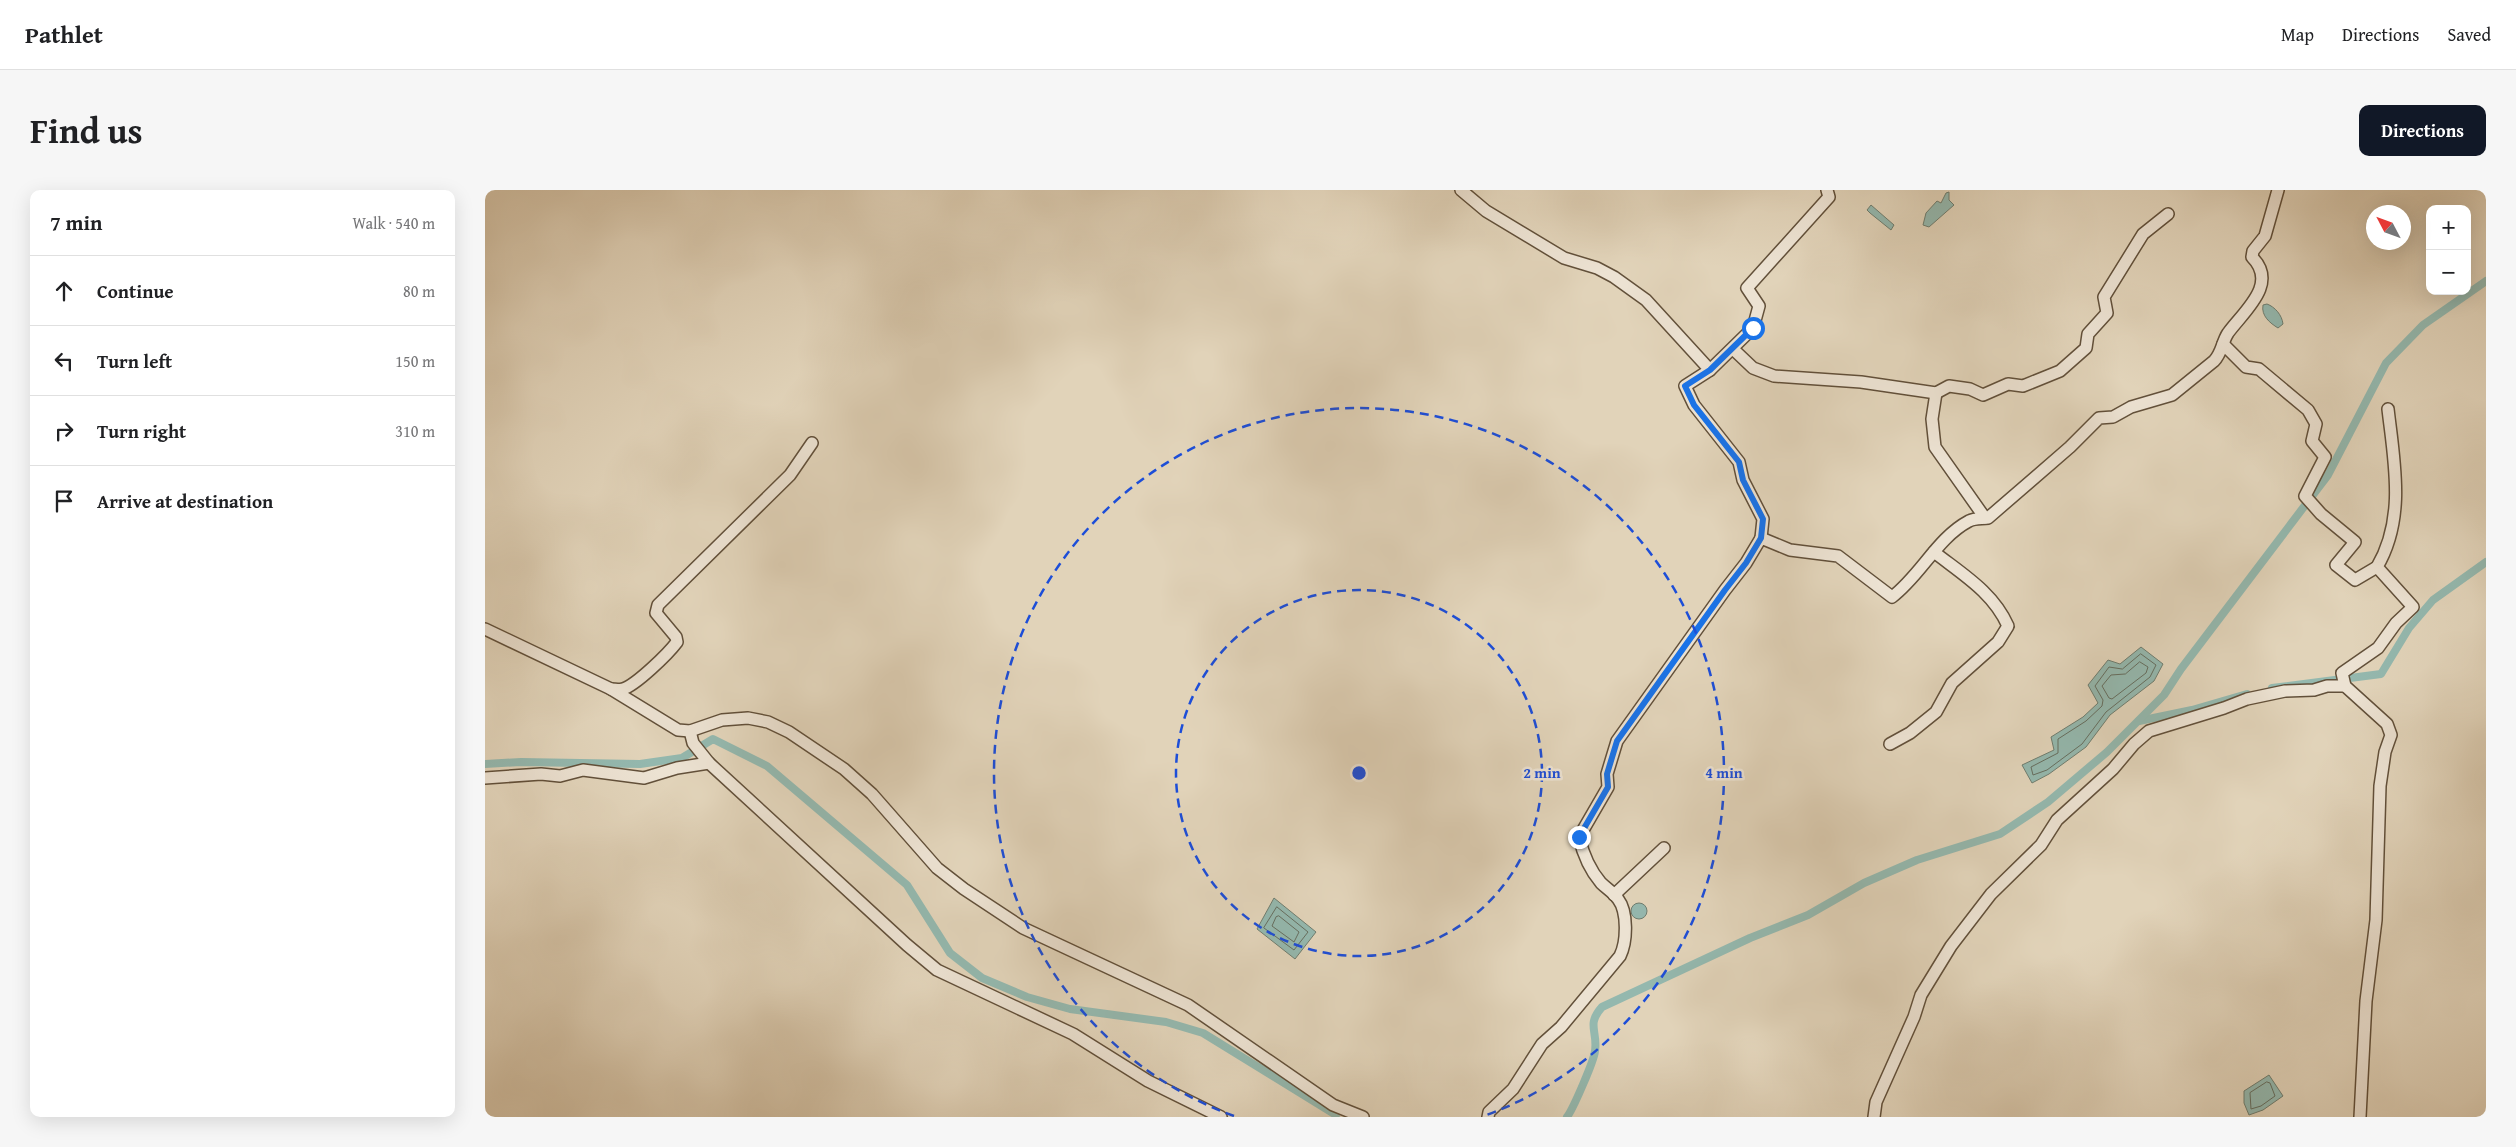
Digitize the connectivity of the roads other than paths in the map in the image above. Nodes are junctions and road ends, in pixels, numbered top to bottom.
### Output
1 (1461, 190) edge
2 (1827, 190) edge
3 (2278, 190) edge
4 (2168, 214) dead end
5 (2223, 344) junction
6 (1733, 349) junction
7 (1710, 370) junction
8 (1936, 393) junction
9 (2387, 409) dead end
10 (812, 444) dead end
11 (1985, 518) junction
12 (1761, 538) junction
13 (1934, 552) junction
14 (2377, 566) junction
15 (485, 629) edge
16 (2345, 686) junction
17 (611, 689) junction
18 (691, 731) junction
19 (1890, 744) dead end
20 (709, 763) junction
21 (485, 778) edge
22 (1664, 848) dead end
23 (1614, 895) junction
24 (1221, 1117) edge
25 (1363, 1117) edge
26 (1488, 1117) edge
27 (1874, 1117) edge
28 (2360, 1117) edge

1 - 7 street
2 - 6 street
3 - 5 street
4 - 8 street
5 - 11 street
5 - 14 street
6 - 7 street
6 - 8 street
7 - 12 street
8 - 11 street
9 - 14 street
10 - 17 street
11 - 13 street
12 - 13 street
12 - 23 street
13 - 19 street
14 - 16 street
15 - 17 street
16 - 27 street
16 - 28 street
17 - 18 street
18 - 20 street
18 - 25 street
20 - 21 street
20 - 24 street
22 - 23 street
23 - 26 street

